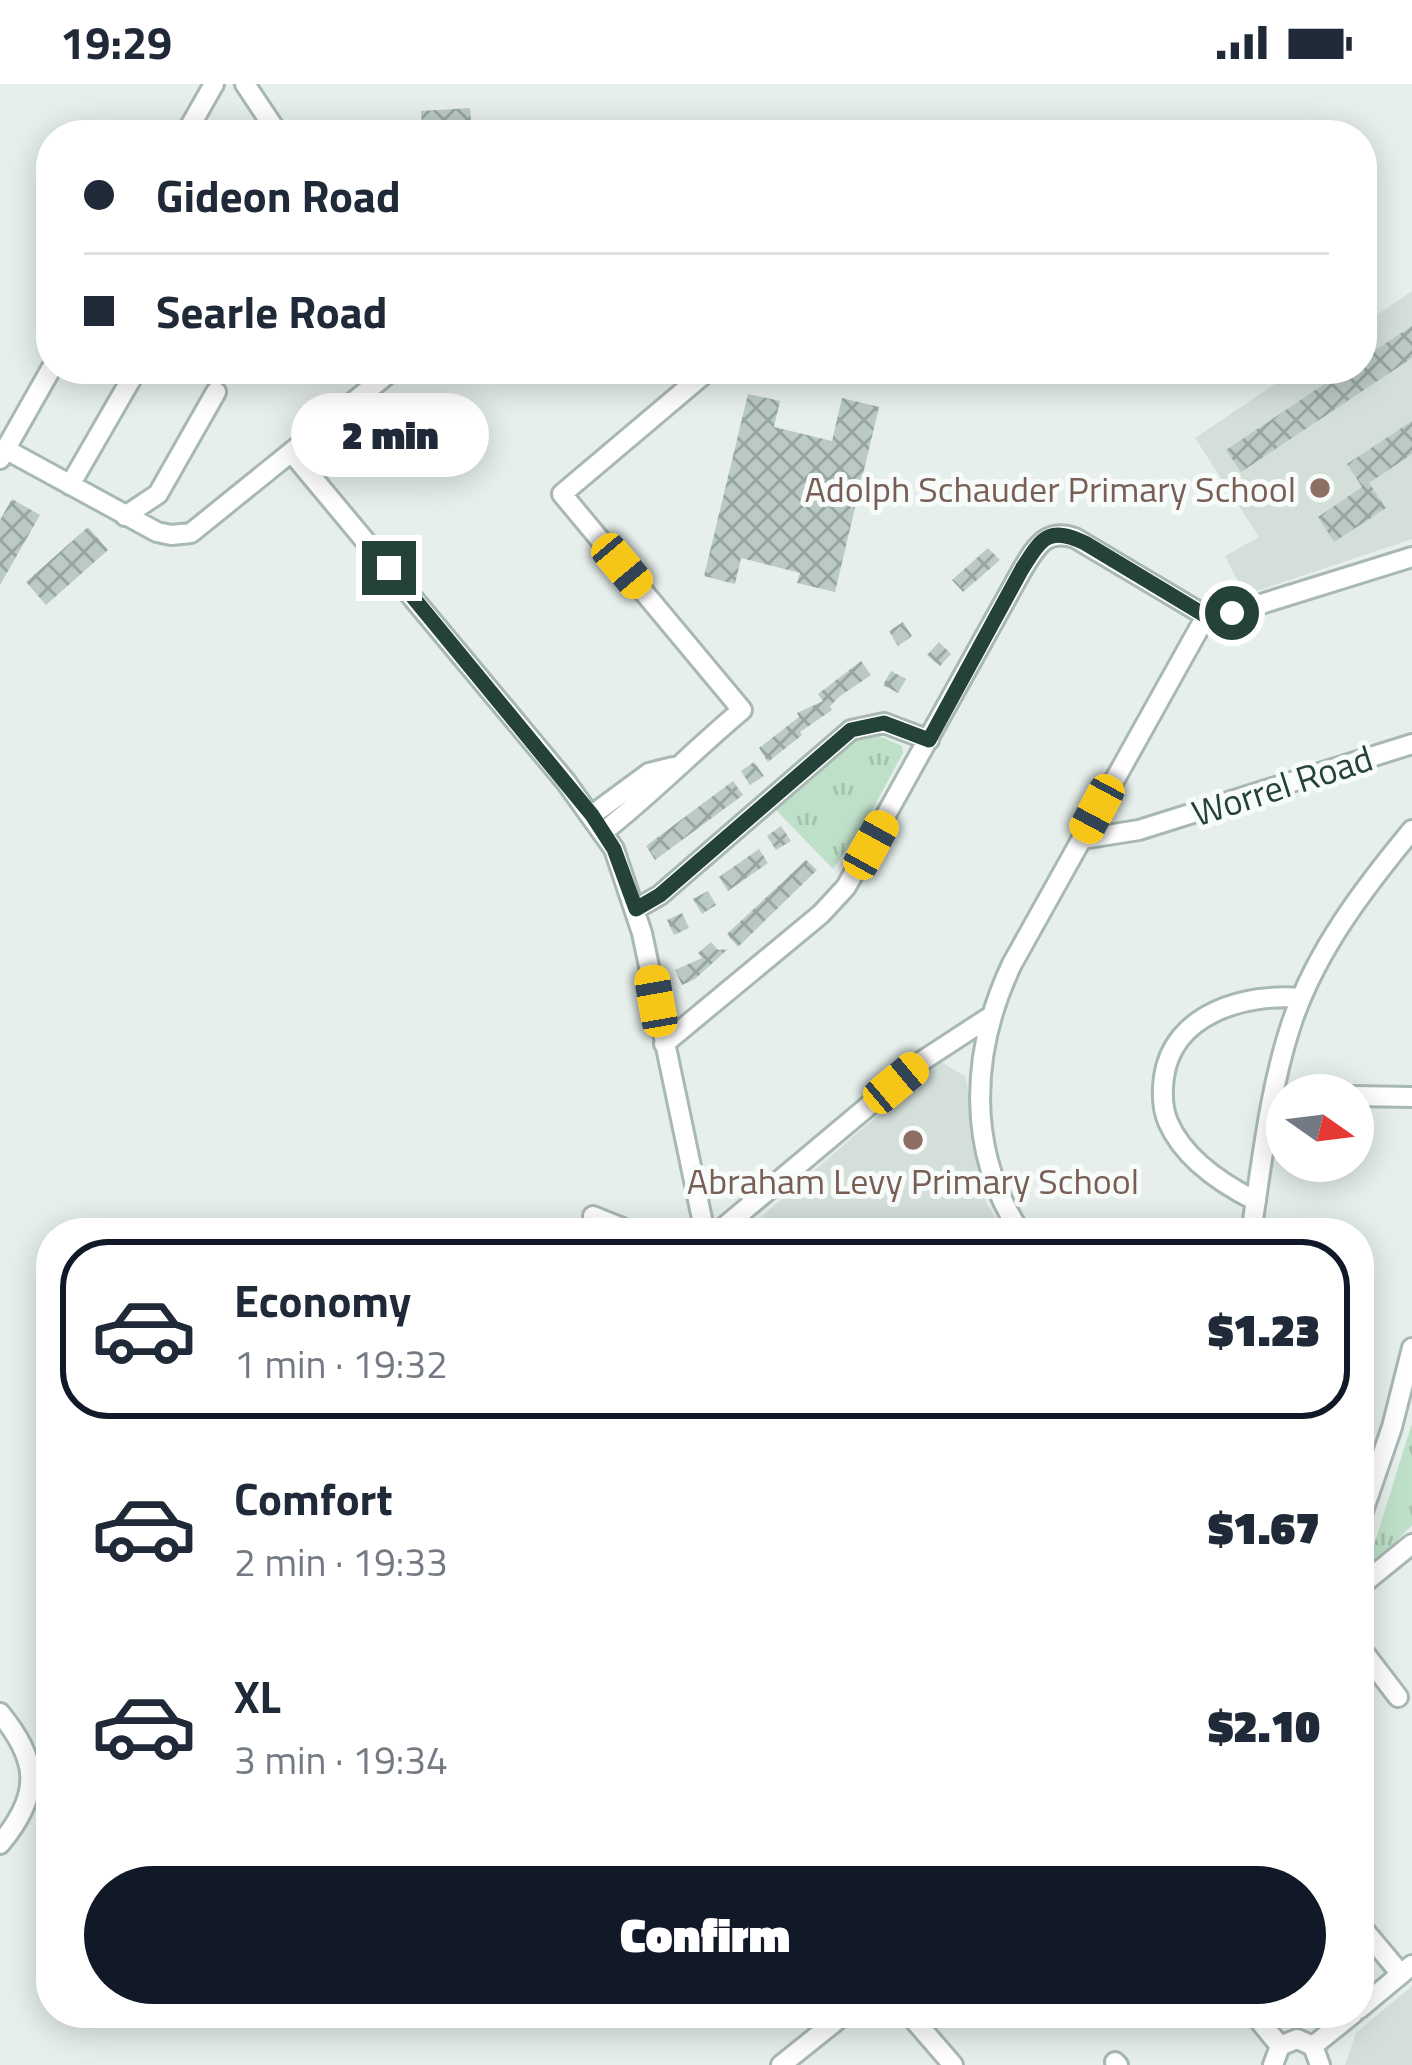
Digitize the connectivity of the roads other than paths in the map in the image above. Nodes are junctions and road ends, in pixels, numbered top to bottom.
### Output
1 (214, 84) edge
2 (245, 84) edge
3 (194, 120) edge
4 (270, 120) edge
5 (43, 384) edge
6 (128, 384) edge
7 (369, 384) edge
8 (692, 384) edge
9 (217, 392) dead end
10 (292, 453) junction
11 (3, 454) edge
12 (70, 485) junction
13 (125, 516) junction
14 (1412, 557) edge
15 (1206, 616) junction
16 (929, 740) junction
17 (1412, 744) edge
18 (597, 823) junction
19 (1412, 830) edge
20 (1082, 839) junction
21 (636, 909) junction
22 (1301, 998) junction
23 (988, 1018) junction
24 (664, 1044) junction
25 (1286, 1074) edge
26 (1374, 1096) edge
27 (1412, 1097) edge
28 (1266, 1160) edge
29 (1256, 1201) junction
30 (593, 1216) dead end
31 (598, 1218) edge
32 (702, 1218) edge
33 (735, 1218) edge
34 (1014, 1218) edge
35 (1254, 1218) edge
36 (1412, 1348) edge
37 (1374, 1479) edge
38 (1412, 1544) edge
39 (1374, 1575) edge
40 (1374, 1666) edge
41 (1398, 1697) dead end
42 (0, 1712) edge
43 (0, 1844) edge
44 (1374, 1938) edge
45 (1407, 1970) edge
46 (1374, 1997) edge
47 (828, 2028) edge
48 (921, 2028) edge
49 (1261, 2028) edge
50 (1341, 2028) edge
51 (1276, 2055) edge
52 (1317, 2056) edge
53 (784, 2064) edge
54 (952, 2065) edge

1 - 3 street
2 - 4 street
5 - 11 street
6 - 12 street
7 - 10 street
8 - 18 street
9 - 13 street
10 - 13 street
10 - 18 street
11 - 12 street
12 - 13 street
14 - 15 street
15 - 16 street
15 - 20 street
16 - 21 street
16 - 24 street
17 - 20 street, Worrel Road
18 - 21 street
19 - 22 street
20 - 23 street
21 - 24 street
22 - 25 street
22 - 29 street
23 - 33 street
23 - 34 street
24 - 32 street
26 - 27 street
28 - 29 street
29 - 35 street
30 - 31 street
36 - 37 street
38 - 39 street
40 - 41 street
42 - 43 street
44 - 45 street
45 - 46 street
47 - 53 street
48 - 54 street
49 - 51 street
50 - 52 street
51 - 52 street

